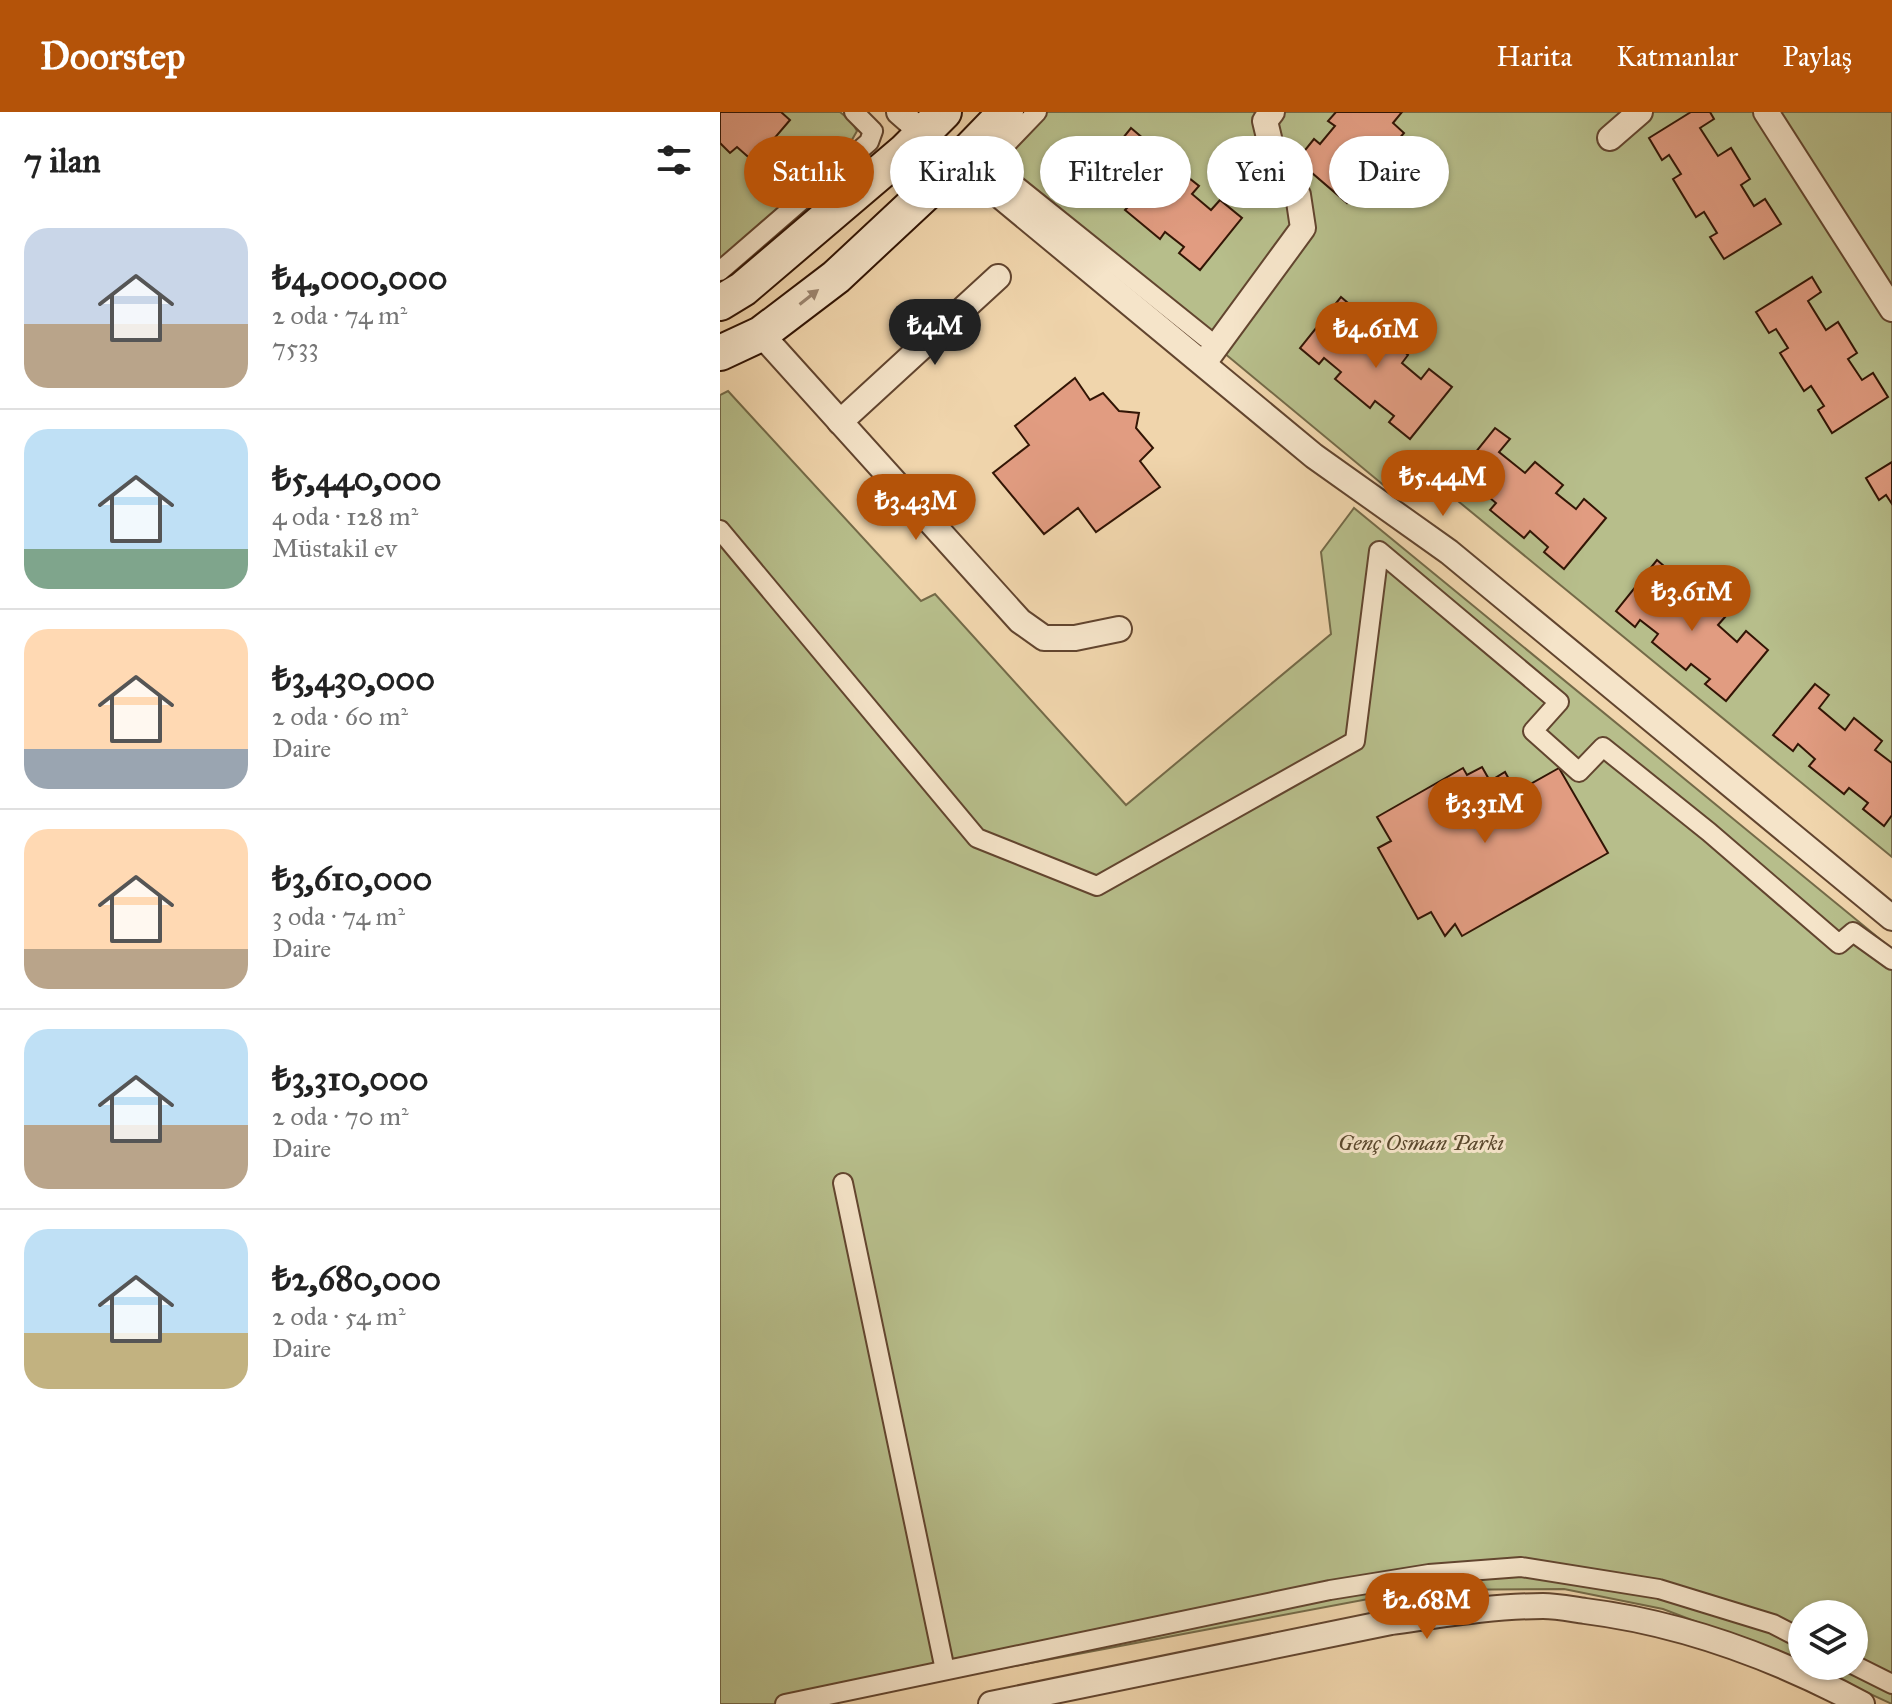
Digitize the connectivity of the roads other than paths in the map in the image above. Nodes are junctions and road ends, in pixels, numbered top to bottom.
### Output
1 (854, 112) edge
2 (1006, 112) edge
3 (1037, 112) edge
4 (1272, 112) edge
5 (1640, 112) edge
6 (1766, 112) edge
7 (922, 119) edge
8 (982, 136) edge
9 (1610, 138) dead end
10 (909, 208) edge
11 (1015, 208) edge
12 (720, 271) edge
13 (998, 277) dead end
14 (720, 303) edge
15 (1892, 309) edge
16 (761, 334) junction
17 (1206, 338) dead end
18 (720, 353) edge
19 (1204, 363) junction
20 (840, 422) junction
21 (720, 530) edge
22 (1119, 629) dead end
23 (1892, 918) edge
24 (1892, 960) edge
25 (843, 1183) dead end
26 (1788, 1632) edge
27 (945, 1670) junction
28 (1868, 1672) edge
29 (1892, 1684) edge
30 (785, 1704) edge
31 (991, 1704) edge
32 (1862, 1704) edge

1 - 12 street
2 - 8 main road
3 - 17 street
4 - 19 street
5 - 9 street
6 - 15 street
7 - 14 main road
16 -> 10 main road
11 - 19 street
13 - 20 street
16 - 18 main road
16 - 20 street
19 - 23 street
20 - 22 street
21 - 24 street
25 - 27 street
26 - 27 street
27 - 30 street
28 - 29 street
31 - 32 street

